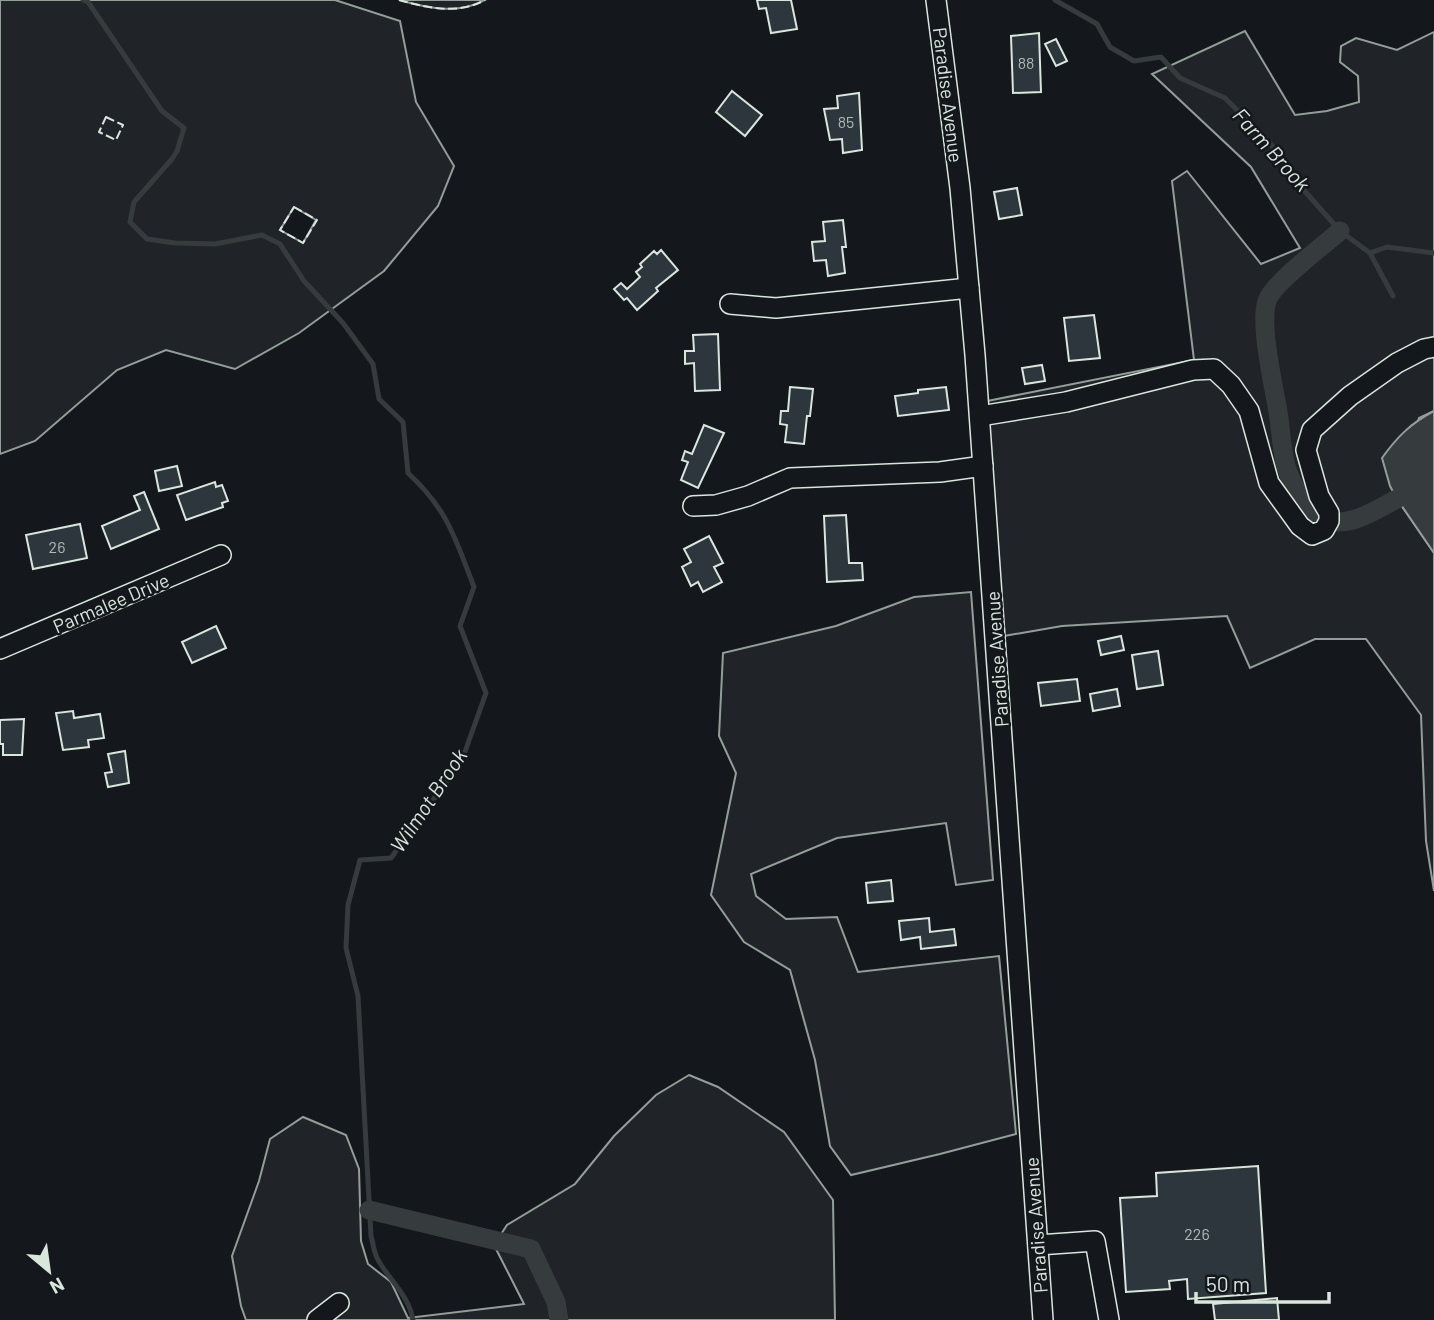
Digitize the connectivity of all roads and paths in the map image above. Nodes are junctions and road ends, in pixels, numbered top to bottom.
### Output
1 (936, 0) edge
2 (970, 288) junction
3 (730, 304) dead end
4 (1434, 347) edge
5 (980, 416) junction
6 (983, 466) junction
7 (693, 506) dead end
8 (221, 555) dead end
9 (0, 649) edge
10 (1038, 1245) junction
11 (340, 1303) dead end
12 (317, 1320) edge
13 (1043, 1320) edge
14 (1109, 1320) edge

1 - 2 street, Paradise Avenue
2 - 3 street
2 - 5 street, Paradise Avenue
4 - 5 street
5 - 6 street, Paradise Avenue
6 - 7 street
6 - 10 street, Paradise Avenue
8 - 9 street, Parmalee Drive
10 - 13 street, Paradise Avenue
10 - 14 street
11 - 12 street

